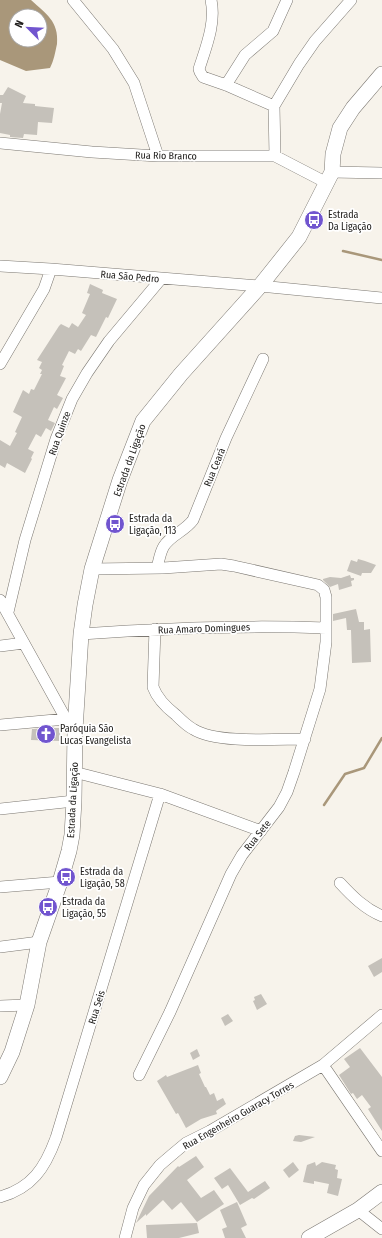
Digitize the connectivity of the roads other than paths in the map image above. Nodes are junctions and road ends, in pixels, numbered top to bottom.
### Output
1 (73, 0) edge
2 (211, 0) edge
3 (287, 0) edge
4 (351, 0) edge
5 (382, 74) edge
6 (226, 85) junction
7 (274, 106) junction
8 (0, 143) edge
9 (158, 156) junction
10 (275, 156) junction
11 (382, 173) edge
12 (329, 177) junction
13 (0, 266) edge
14 (51, 269) junction
15 (161, 278) junction
16 (260, 286) junction
17 (382, 298) edge
18 (263, 359) dead end
19 (0, 364) edge
20 (157, 568) junction
21 (92, 569) junction
22 (0, 600) edge
23 (8, 612) junction
24 (326, 628) junction
25 (155, 629) junction
26 (81, 634) junction
27 (24, 644) junction
28 (0, 646) edge
29 (0, 725) edge
30 (71, 725) junction
31 (305, 739) junction
32 (74, 772) junction
33 (160, 794) junction
34 (74, 801) junction
35 (0, 809) edge
36 (260, 831) junction
37 (60, 882) junction
38 (340, 883) dead end
39 (0, 887) edge
40 (382, 916) edge
41 (39, 942) junction
42 (0, 947) edge
43 (27, 1005) junction
44 (0, 1006) edge
45 (382, 1015) edge
46 (323, 1065) junction
47 (139, 1075) dead end
48 (0, 1077) edge
49 (382, 1151) edge
50 (382, 1192) edge
51 (0, 1197) edge
52 (358, 1210) junction
53 (382, 1229) edge
54 (125, 1238) edge
55 (309, 1238) edge

1 - 9 street
2 - 6 street
3 - 6 street
4 - 7 street
5 - 12 street, Estrada da Ligação
6 - 7 street
7 - 10 street
8 - 9 street, Rua Rio Branco
9 - 10 street, Rua Rio Branco
10 - 12 street, Rua Rio Branco
11 - 12 street
12 - 16 street, Estrada da Ligação
13 - 14 street, Rua São Pedro
14 - 15 street, Rua São Pedro
14 - 19 street
15 - 16 street, Rua São Pedro
15 - 23 street, Rua Quinze
16 - 17 street, Rua São Pedro
16 - 21 street, Estrada da Ligação
18 - 20 street, Rua Ceará
20 - 21 street
20 - 24 street, Rua Sete
21 - 26 street, Estrada da Ligação
22 - 23 street
23 - 27 street
24 - 25 street, Rua Amaro Domingues
24 - 31 street, Rua Sete
25 - 26 street, Rua Amaro Domingues
25 - 31 street
26 - 30 street, Estrada da Ligação
27 - 28 street
27 - 30 street
29 - 30 street
30 - 32 street, Estrada da Ligação
31 - 36 street, Rua Sete
32 - 33 street
32 - 34 street, Estrada da Ligação
33 - 36 street
33 - 51 street, Rua Seis
34 - 35 street
34 - 37 street, Estrada da Ligação
36 - 47 street, Rua Sete
37 - 39 street
37 - 41 street, Estrada da Ligação
38 - 40 street
41 - 42 street
41 - 43 street, Estrada da Ligação
43 - 44 street
43 - 48 street, Estrada da Ligação
45 - 46 street, Rua Engenheiro Guaracy Torres
46 - 49 street
46 - 54 street, Rua Engenheiro Guaracy Torres
50 - 52 street
52 - 53 street
52 - 55 street

